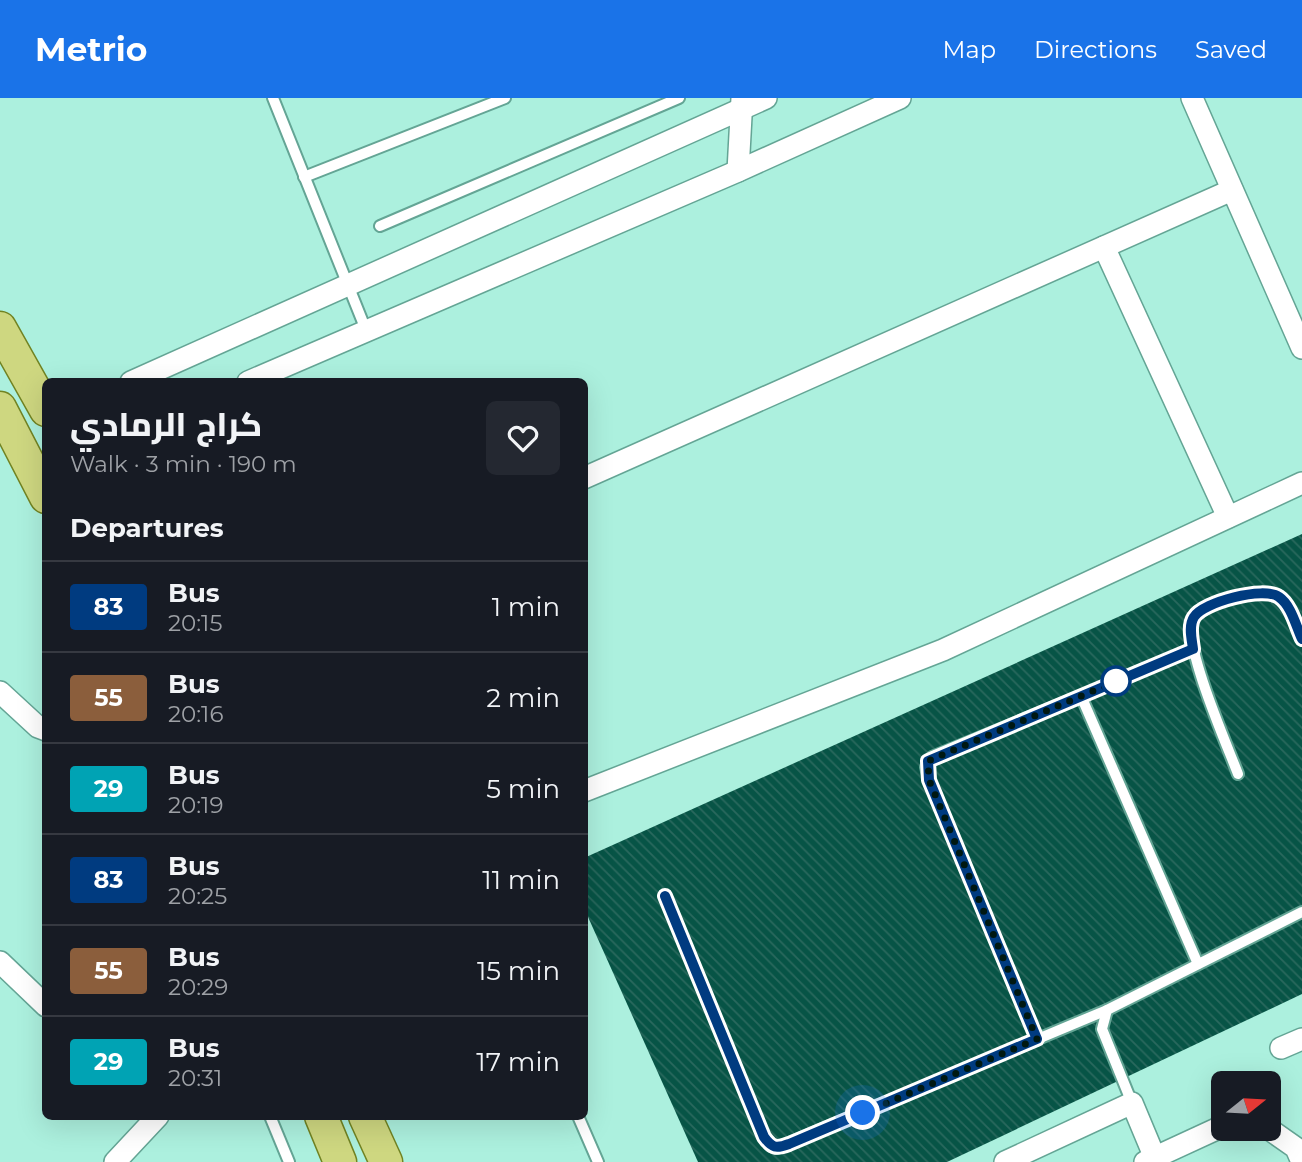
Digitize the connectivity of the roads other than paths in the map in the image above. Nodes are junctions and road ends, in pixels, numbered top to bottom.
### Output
1 (273, 98) edge
2 (505, 98) edge
3 (679, 98) edge
4 (766, 98) edge
5 (901, 98) edge
6 (1192, 98) edge
7 (742, 103) edge
8 (738, 171) junction
9 (304, 177) junction
10 (1232, 190) junction
11 (380, 226) dead end
12 (1104, 247) junction
13 (348, 285) junction
14 (0, 328) edge
15 (366, 330) junction
16 (1302, 348) edge
17 (140, 378) edge
18 (257, 378) edge
19 (42, 403) edge
20 (0, 408) edge
21 (588, 476) edge
22 (1302, 483) edge
23 (42, 489) edge
24 (1228, 517) junction
25 (1302, 639) edge
26 (1193, 649) junction
27 (0, 692) edge
28 (1081, 696) junction
29 (42, 728) edge
30 (1238, 774) dead end
31 (588, 789) edge
32 (665, 896) dead end
33 (1302, 912) edge
34 (0, 962) edge
35 (1198, 964) junction
36 (42, 1002) edge
37 (1107, 1010) junction
38 (1037, 1039) junction
39 (1302, 1039) edge
40 (1281, 1048) dead end
41 (1132, 1104) junction
42 (154, 1120) edge
43 (272, 1120) edge
44 (323, 1120) edge
45 (367, 1120) edge
46 (580, 1120) edge
47 (1211, 1132) edge
48 (1281, 1136) edge
49 (1150, 1160) edge
50 (115, 1162) edge
51 (289, 1162) edge
52 (340, 1162) edge
53 (386, 1162) edge
54 (598, 1162) edge
55 (1005, 1162) edge
56 (1302, 1162) edge

1 - 9 lane
2 - 9 lane
3 - 11 lane
4 - 7 street
5 - 8 street
6 - 10 street
7 - 8 street
7 - 13 street
8 - 15 street
9 - 13 lane
10 - 12 street
10 - 16 street
12 - 21 street
12 - 24 street
13 - 15 lane
13 - 17 street
14 - 19 main road
15 - 18 street
20 - 23 main road
22 - 24 street
24 - 31 street
25 - 26 lane
26 - 28 lane
26 - 30 lane
27 - 29 street
28 - 35 lane
28 - 38 lane
32 - 38 lane
33 - 35 lane
34 - 36 street
35 - 37 lane
37 - 38 lane
37 - 41 lane
39 - 40 street
41 - 49 street
41 - 55 street
42 - 50 street
43 - 51 lane
44 - 52 main road
45 - 53 main road
46 - 54 lane
47 - 49 street
48 - 56 street

